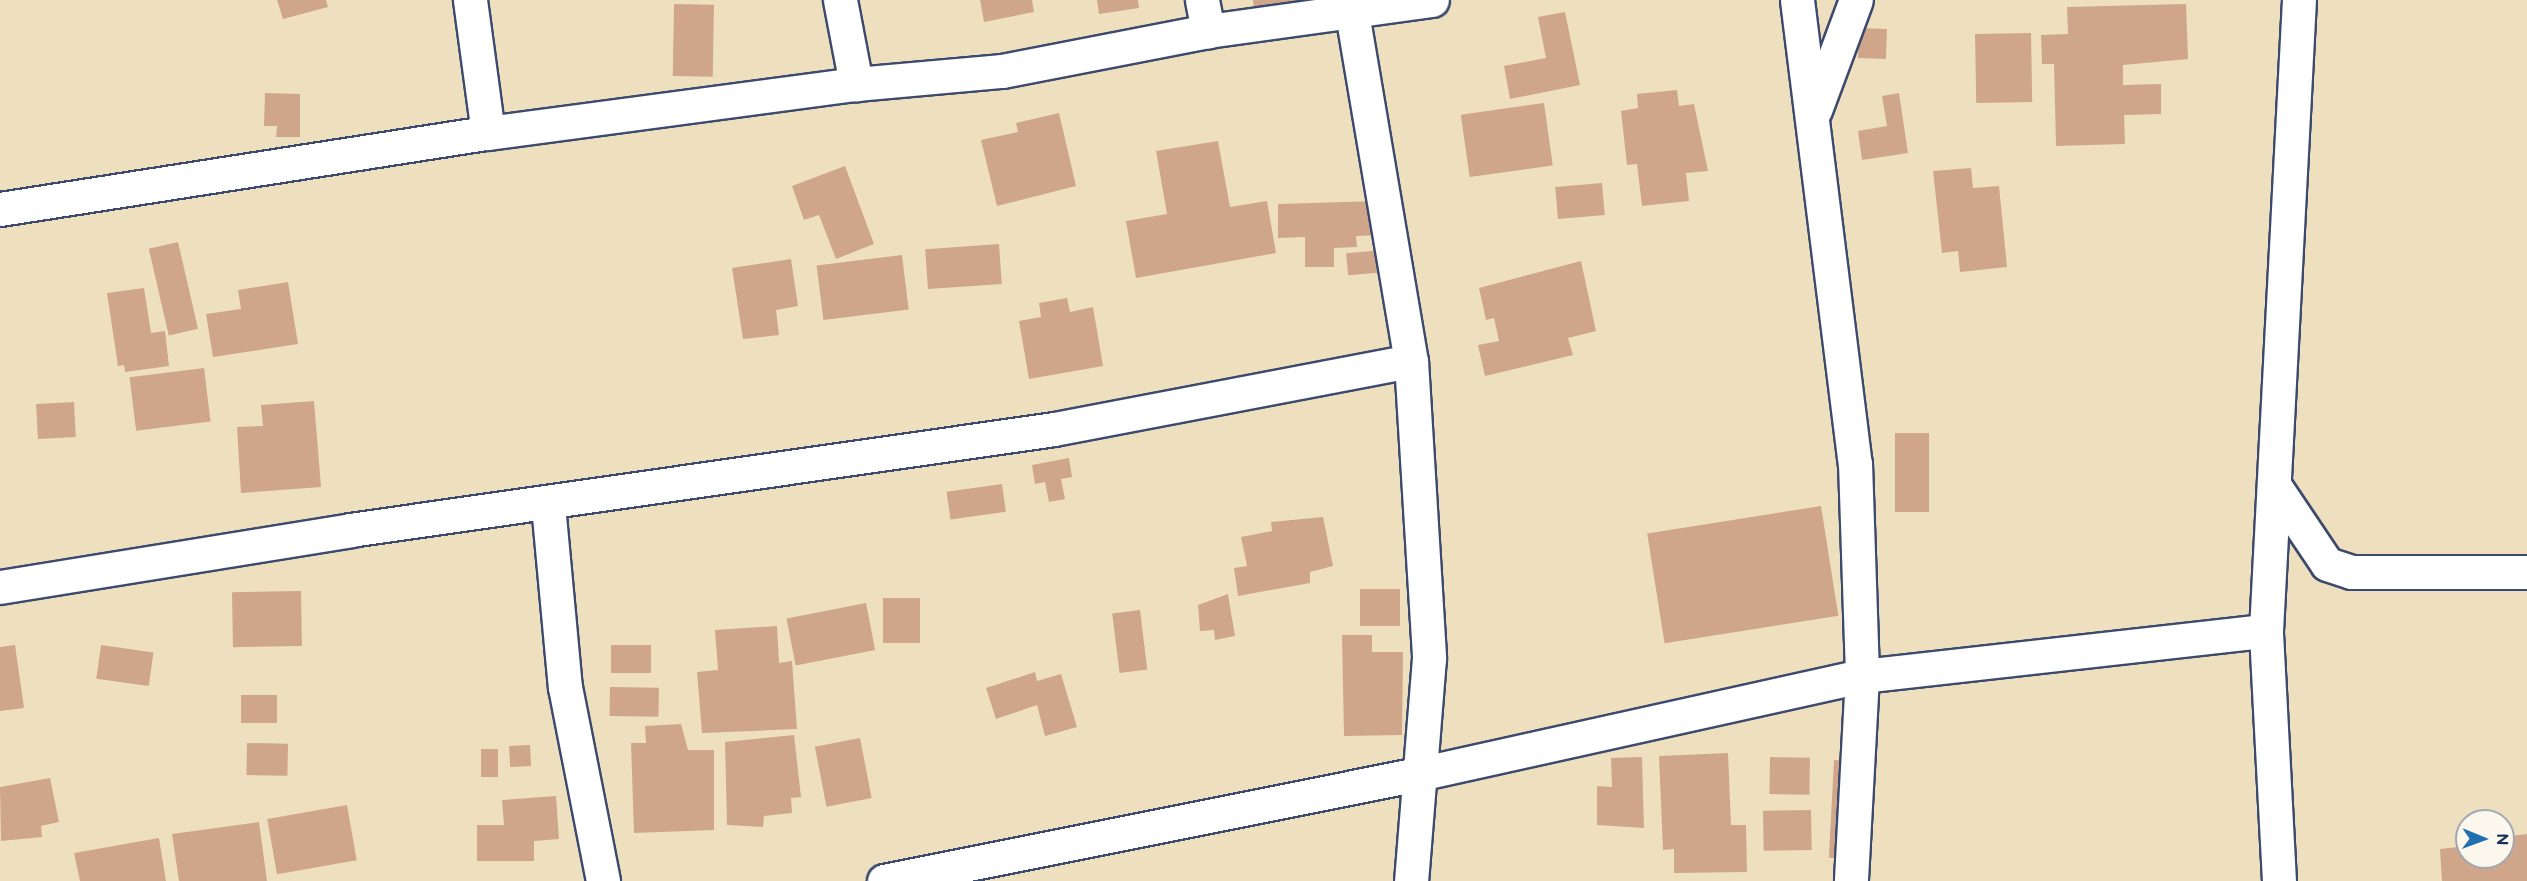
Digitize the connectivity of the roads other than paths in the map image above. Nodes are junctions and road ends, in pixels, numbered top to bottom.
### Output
1 (470, 0) edge
2 (840, 0) edge
3 (1432, 0) edge
4 (1797, 0) edge
5 (1856, 0) edge
6 (2299, 0) edge
7 (1352, 13) junction
8 (1205, 16) edge
9 (855, 84) junction
10 (1814, 112) junction
11 (488, 133) junction
12 (0, 208) edge
13 (1411, 361) junction
14 (2274, 485) junction
15 (548, 505) junction
16 (2527, 572) edge
17 (0, 587) edge
18 (2265, 631) junction
19 (1862, 676) junction
20 (1423, 773) junction
21 (603, 881) edge
22 (884, 881) edge
23 (1411, 881) edge
24 (1851, 881) edge
25 (2279, 881) edge

1 - 11 street
2 - 9 street
3 - 7 street
4 - 10 street
5 - 10 street
6 - 14 street
7 - 8 street
7 - 13 street
8 - 9 street
9 - 11 street
10 - 19 street
11 - 12 street
13 - 15 street
13 - 20 street
14 - 16 street
14 - 18 street
15 - 17 street
15 - 21 street
18 - 19 street
18 - 25 street
19 - 20 street
19 - 24 street
20 - 22 street
20 - 23 street

